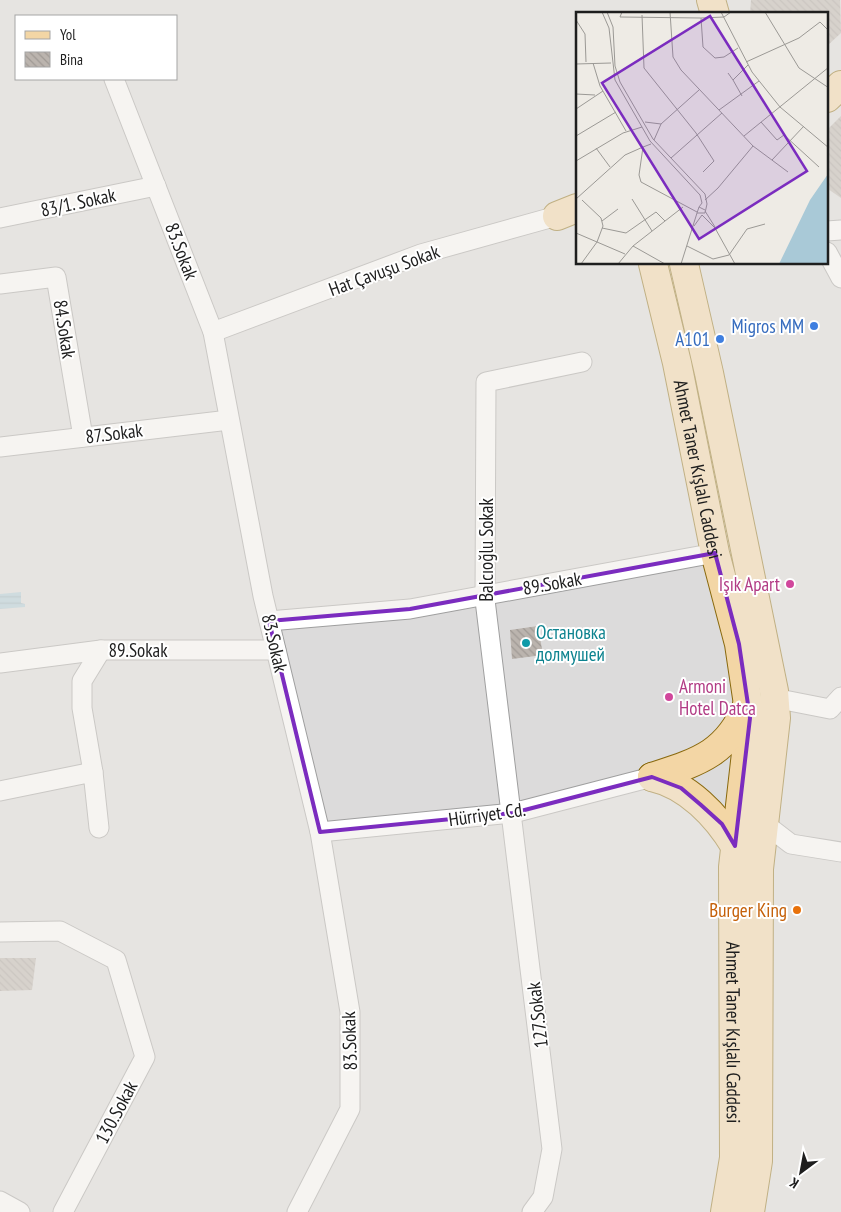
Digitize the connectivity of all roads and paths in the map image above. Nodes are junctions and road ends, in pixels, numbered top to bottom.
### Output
1 (114, 80) edge
2 (841, 83) edge
3 (828, 87) edge
4 (828, 97) edge
5 (156, 186) junction
6 (570, 214) edge
7 (0, 218) edge
8 (841, 230) edge
9 (828, 231) edge
10 (828, 254) edge
11 (652, 265) edge
12 (684, 265) edge
13 (841, 278) edge
14 (0, 284) edge
15 (214, 332) junction
16 (582, 362) dead end
17 (229, 420) junction
18 (83, 437) junction
19 (0, 447) edge
20 (716, 554) junction
21 (485, 596) junction
22 (270, 621) junction
23 (101, 650) junction
24 (276, 650) junction
25 (0, 663) edge
26 (774, 698) junction
27 (748, 704) junction
28 (837, 707) edge
29 (93, 772) junction
30 (652, 777) junction
31 (0, 791) edge
32 (513, 813) junction
33 (765, 824) junction
34 (98, 828) dead end
35 (320, 832) junction
36 (735, 846) junction
37 (841, 852) edge
38 (0, 932) edge
39 (0, 1201) edge
40 (20, 1212) edge
41 (63, 1212) edge
42 (296, 1212) edge
43 (532, 1212) edge
44 (725, 1212) edge
45 (750, 1212) edge

1 - 5 street, 83.Sokak
2 - 3 main road
2 - 4 main road
5 - 7 street, 83/1. Sokak
5 - 15 street, 83.Sokak
6 - 15 street, Hat Çavuşu Sokak
8 - 9 street
10 - 13 street
11 - 20 main road, Ahmet Taner Kışlalı Caddesi
12 - 26 main road, Ahmet Taner Kışlalı Caddesi
14 - 18 street, 84.Sokak
15 - 17 street, 83.Sokak
16 - 21 street, Balcıoğlu Sokak
17 - 18 street, 87.Sokak
17 - 22 street, 83.Sokak
18 - 19 street, 87.Sokak
20 - 21 street, 89.Sokak
20 - 27 main road, Ahmet Taner Kışlalı Caddesi
21 - 22 street, 89.Sokak
21 - 32 street, Balcıoğlu Sokak
22 - 24 street, 83.Sokak
23 - 24 street, 89.Sokak
23 - 25 street, 89.Sokak
23 - 29 street
24 - 35 street, 83.Sokak
26 - 28 street
26 - 33 main road, Ahmet Taner Kışlalı Caddesi
27 - 30 main road
27 - 36 main road, Ahmet Taner Kışlalı Caddesi
29 - 31 street
29 - 34 street
30 - 32 street, Hürriyet Cd.
30 - 36 main road
32 - 35 street, Hürriyet Cd.
32 - 43 street, 127.Sokak
33 - 37 street
33 - 45 main road, Ahmet Taner Kışlalı Caddesi
35 - 42 street, 83.Sokak
36 - 44 main road, Ahmet Taner Kışlalı Caddesi
38 - 41 street, 130.Sokak
39 - 40 street

